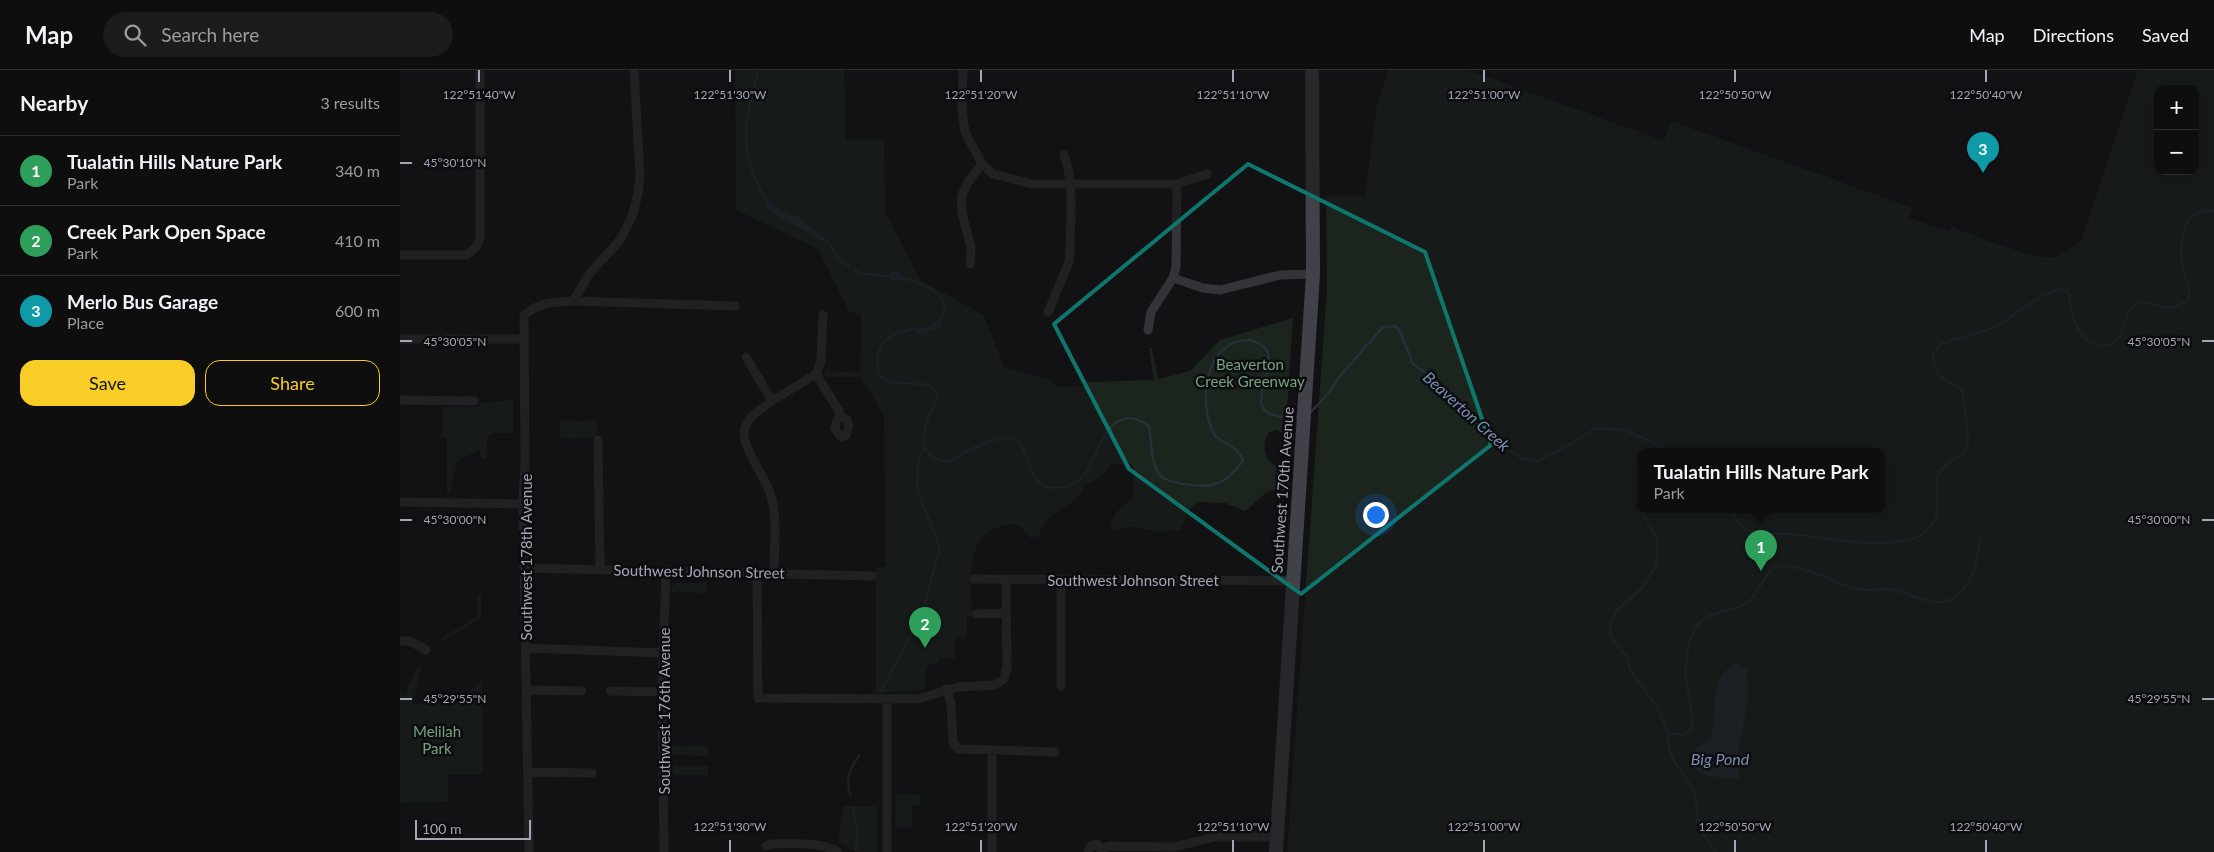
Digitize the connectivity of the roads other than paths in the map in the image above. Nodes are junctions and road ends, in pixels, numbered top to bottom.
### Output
1 (480, 70) edge
2 (634, 70) edge
3 (962, 70) edge
4 (1312, 70) edge
5 (1064, 155) dead end
6 (982, 164) junction
7 (1207, 174) dead end
8 (1070, 183) junction
9 (1177, 184) junction
10 (400, 255) edge
11 (970, 264) dead end
12 (1313, 274) junction
13 (1173, 278) junction
14 (573, 301) junction
15 (735, 306) dead end
16 (1048, 312) dead end
17 (823, 315) dead end
18 (1148, 330) dead end
19 (400, 339) edge
20 (524, 339) junction
21 (746, 357) dead end
22 (816, 374) junction
23 (400, 400) edge
24 (474, 401) dead end
25 (772, 401) junction
26 (840, 418) dead end
27 (598, 440) dead end
28 (400, 502) edge
29 (523, 504) junction
30 (525, 568) junction
31 (600, 569) junction
32 (666, 570) junction
33 (757, 572) junction
34 (774, 572) junction
35 (873, 576) dead end
36 (974, 579) dead end
37 (1006, 579) junction
38 (1062, 579) junction
39 (1292, 581) junction
40 (1007, 613) junction
41 (976, 614) dead end
42 (400, 641) edge
43 (526, 648) junction
44 (426, 650) dead end
45 (663, 653) junction
46 (1061, 686) dead end
47 (946, 689) junction
48 (526, 690) junction
49 (582, 691) dead end
50 (610, 691) dead end
51 (662, 692) junction
52 (888, 700) junction
53 (992, 751) junction
54 (1055, 752) dead end
55 (528, 772) junction
56 (592, 773) dead end
57 (1277, 837) junction
58 (765, 848) edge
59 (1103, 851) edge
60 (529, 852) edge
61 (664, 852) edge
62 (838, 852) edge
63 (887, 852) edge
64 (992, 852) edge
65 (1088, 852) edge
66 (1276, 852) edge

1 - 10 street
2 - 14 street
3 - 6 street
4 - 12 main road, Southwest 170th Avenue
5 - 8 street
6 - 8 street
6 - 11 street
7 - 9 street
8 - 9 street
8 - 16 street
9 - 13 street
12 - 13 street
12 - 39 main road, Southwest 170th Avenue
13 - 18 street
14 - 15 street, Southwest 178th Avenue
14 - 20 street, Southwest 178th Avenue
17 - 22 street
19 - 20 street
20 - 29 street, Southwest 178th Avenue
21 - 25 street
22 - 25 street
22 - 26 street
23 - 24 street
25 - 34 street
27 - 31 street
28 - 29 street
29 - 30 street, Southwest 178th Avenue
30 - 31 street, Southwest Johnson Street
30 - 43 street, Southwest 178th Avenue
31 - 32 street, Southwest Johnson Street
32 - 33 street, Southwest Johnson Street
32 - 45 street, Southwest 176th Avenue
33 - 34 street, Southwest Johnson Street
33 - 52 street
34 - 35 street, Southwest Johnson Street
36 - 37 street, Southwest Johnson Street
37 - 38 street, Southwest Johnson Street
37 - 40 street
38 - 39 street, Southwest Johnson Street
38 - 46 street
39 - 57 main road, Southwest 170th Avenue
40 - 41 street
40 - 47 street
42 - 44 street
43 - 45 street
43 - 48 street, Southwest 178th Avenue
45 - 51 street, Southwest 176th Avenue
47 - 52 street
47 - 53 street
48 - 49 street
48 - 55 street, Southwest 178th Avenue
50 - 51 street
51 - 61 street, Southwest 176th Avenue
52 - 63 street
53 - 54 street
53 - 64 street
55 - 56 street
55 - 60 street, Southwest 178th Avenue
57 - 59 street
57 - 66 main road, Southwest 170th Avenue
58 - 62 street
59 - 65 street

